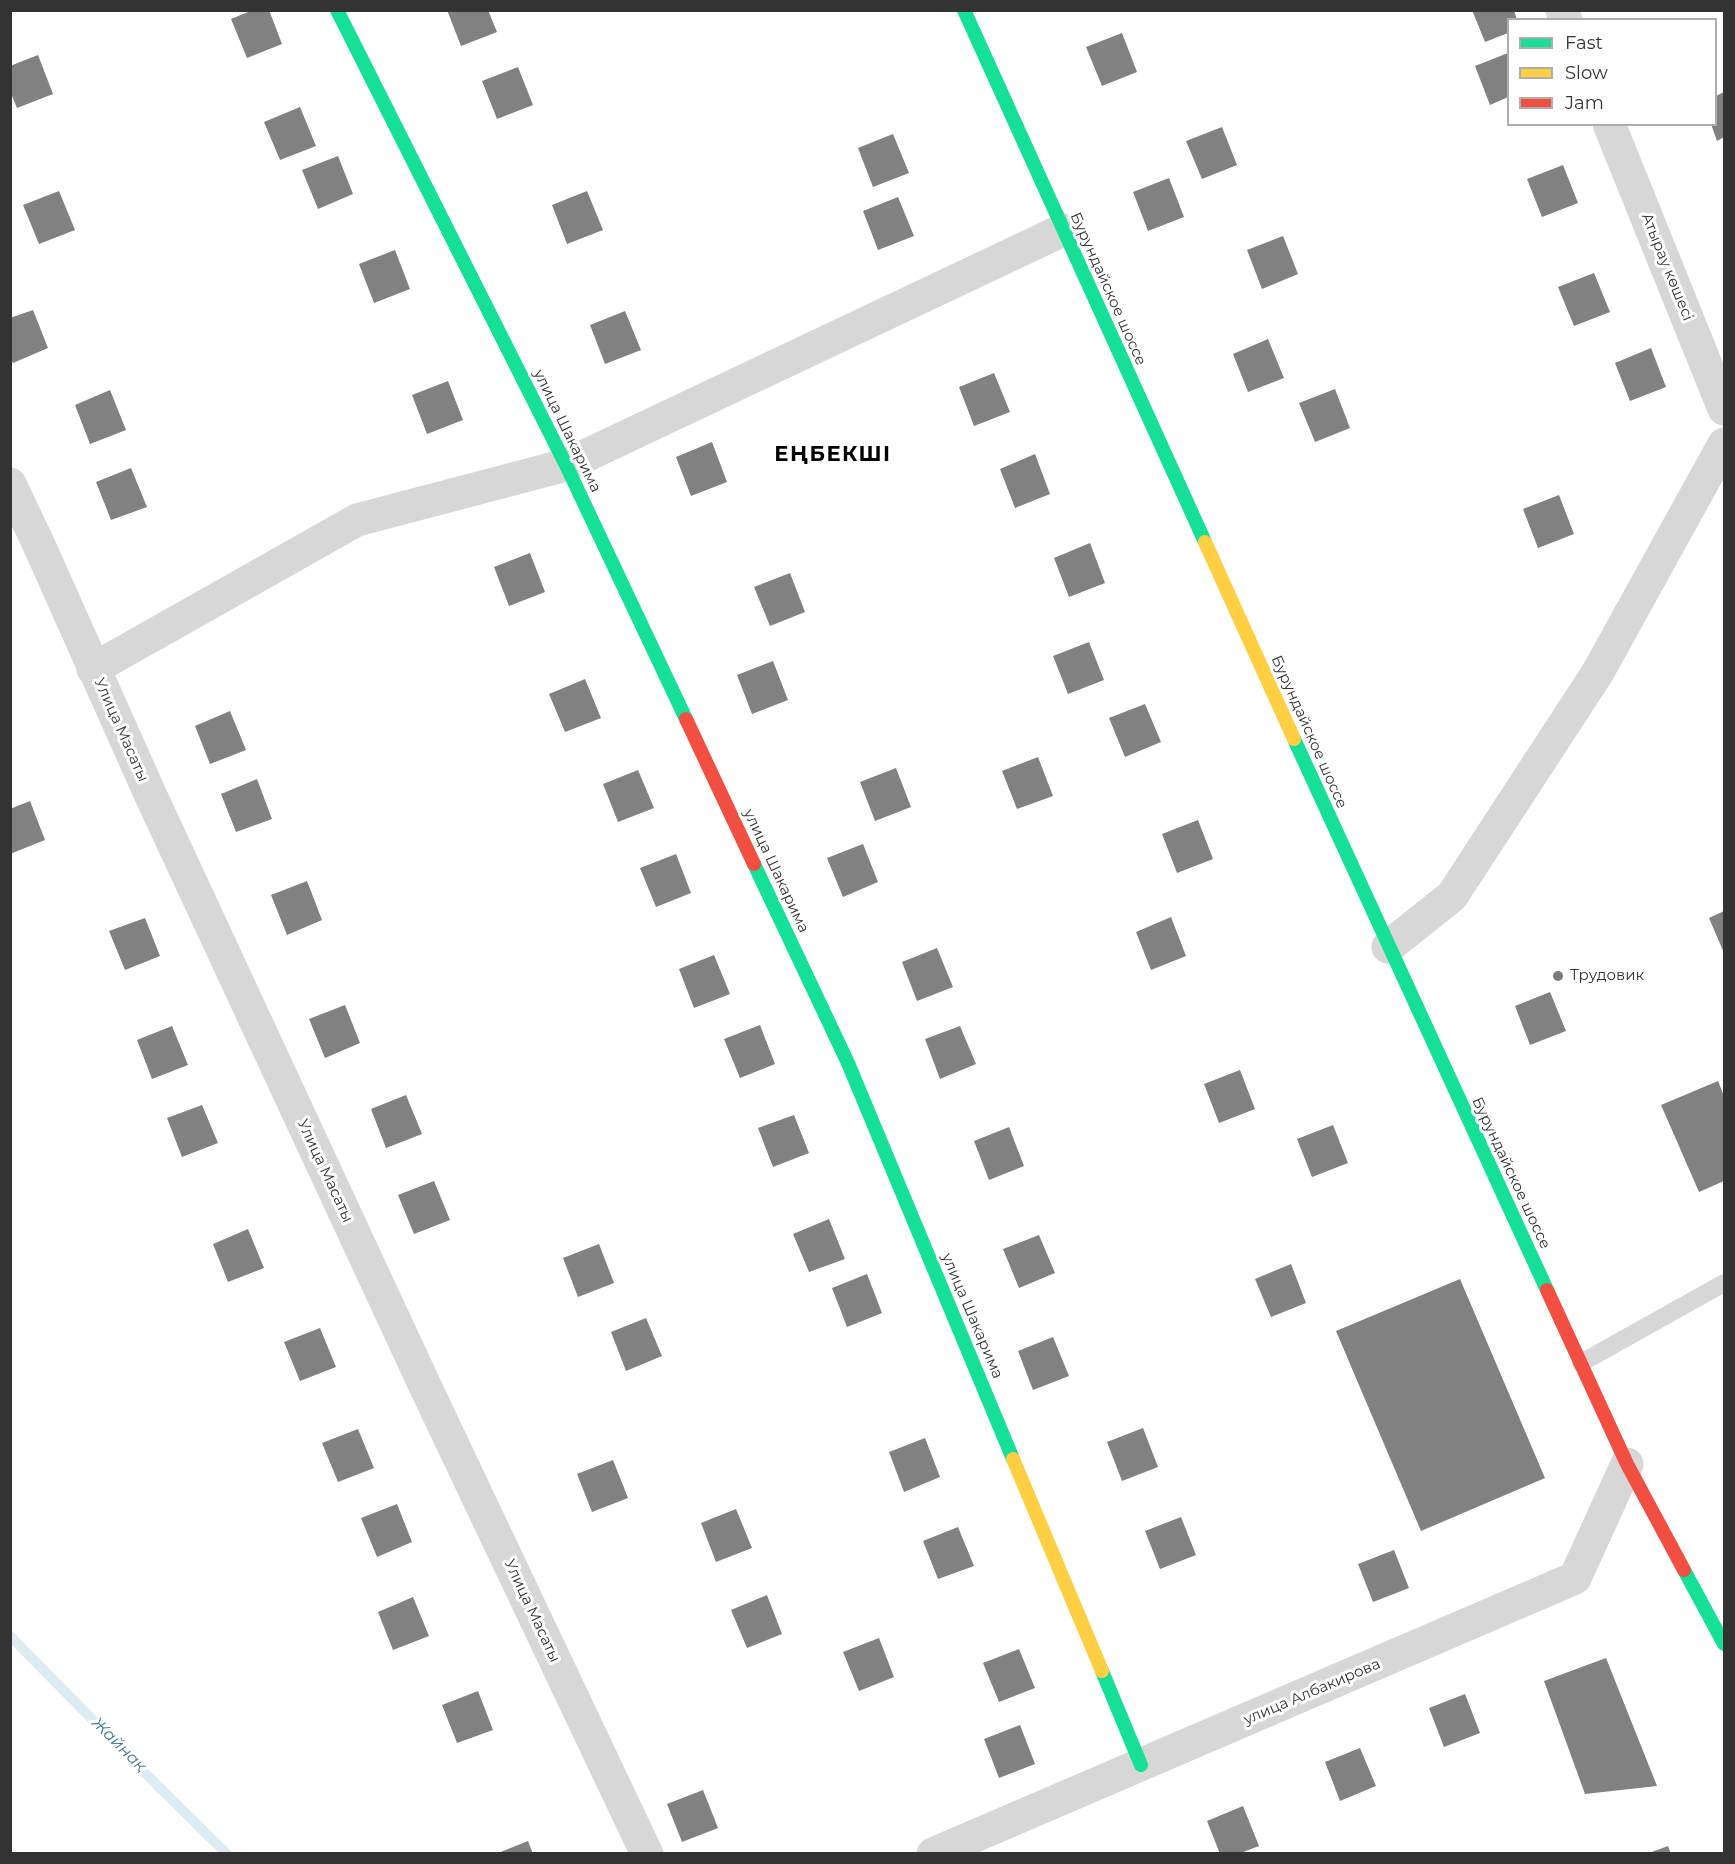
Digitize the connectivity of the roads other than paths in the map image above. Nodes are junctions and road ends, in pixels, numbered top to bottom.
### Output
1 (337, 10) edge
2 (964, 10) edge
3 (1610, 126) edge
4 (1063, 230) junction
5 (1725, 409) edge
6 (1725, 444) edge
7 (566, 465) junction
8 (10, 484) edge
9 (93, 669) junction
10 (1388, 947) junction
11 (1725, 1282) edge
12 (1581, 1363) junction
13 (1627, 1464) junction
14 (1725, 1644) edge
15 (1141, 1765) junction
16 (647, 1854) edge
17 (933, 1854) edge

1 - 7 street, улица Шакарима
2 - 4 street, Бурундайское шоссе
3 - 5 street, Атырау көшесі
4 - 7 street
4 - 10 street, Бурундайское шоссе
6 - 10 street
7 - 9 street
7 - 15 street, улица Шакарима
8 - 9 street, Улица Масаты
9 - 16 street, Улица Масаты
10 - 12 street, Бурундайское шоссе
11 - 12 lane
12 - 13 street, Бурундайское шоссе
13 - 14 street, Бурундайское шоссе
13 - 15 street, улица Албакирова
15 - 17 street, улица Албакирова

